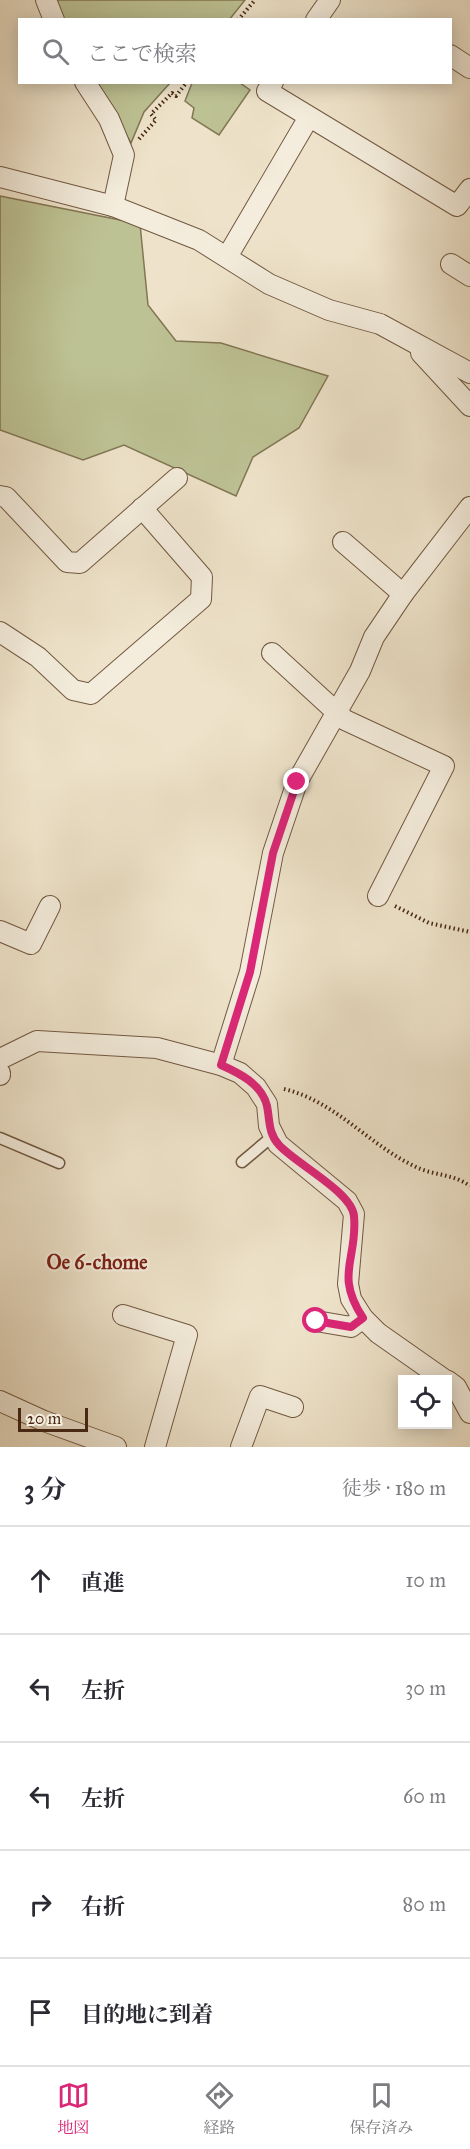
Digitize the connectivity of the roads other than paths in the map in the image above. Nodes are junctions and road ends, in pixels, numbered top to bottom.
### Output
1 (46, 0) edge
2 (330, 0) edge
3 (53, 18) edge
4 (317, 18) edge
5 (452, 56) edge
6 (470, 68) edge
7 (86, 84) edge
8 (272, 84) edge
9 (309, 117) junction
10 (0, 177) edge
11 (470, 189) edge
12 (113, 206) junction
13 (227, 257) junction
14 (451, 264) dead end
15 (470, 276) edge
16 (411, 342) junction
17 (470, 373) edge
18 (470, 406) edge
19 (177, 478) dead end
20 (0, 496) edge
21 (470, 507) edge
22 (142, 508) junction
23 (343, 542) dead end
24 (403, 594) junction
25 (0, 632) edge
26 (272, 653) dead end
27 (335, 711) junction
28 (378, 896) road end
29 (50, 906) dead end
30 (0, 930) edge
31 (0, 1059) edge
32 (221, 1065) junction
33 (274, 1135) junction
34 (0, 1138) edge
35 (242, 1162) dead end
36 (59, 1163) dead end
37 (123, 1315) dead end
38 (363, 1318) junction
39 (316, 1321) dead end
40 (439, 1375) edge
41 (452, 1384) edge
42 (0, 1401) edge
43 (292, 1407) dead end
44 (470, 1413) edge
45 (105, 1445) edge
46 (155, 1447) edge
47 (241, 1447) edge

1 - 3 street
2 - 4 street
5 - 6 street
7 - 12 street
8 - 9 street
9 - 11 street
9 - 13 street
10 - 12 street
12 - 13 street
13 - 16 street
14 - 15 street
16 - 17 street
16 - 18 street
19 - 22 street
20 - 22 street
21 - 24 street
22 - 25 street
23 - 24 street
24 - 27 street
26 - 27 street
27 - 28 street
27 - 32 street
29 - 30 street
31 - 32 street
32 - 33 street
33 - 35 lane
33 - 38 street
34 - 36 lane
37 - 46 street
38 - 39 street
38 - 40 street
41 - 44 street
42 - 45 street
43 - 47 street

